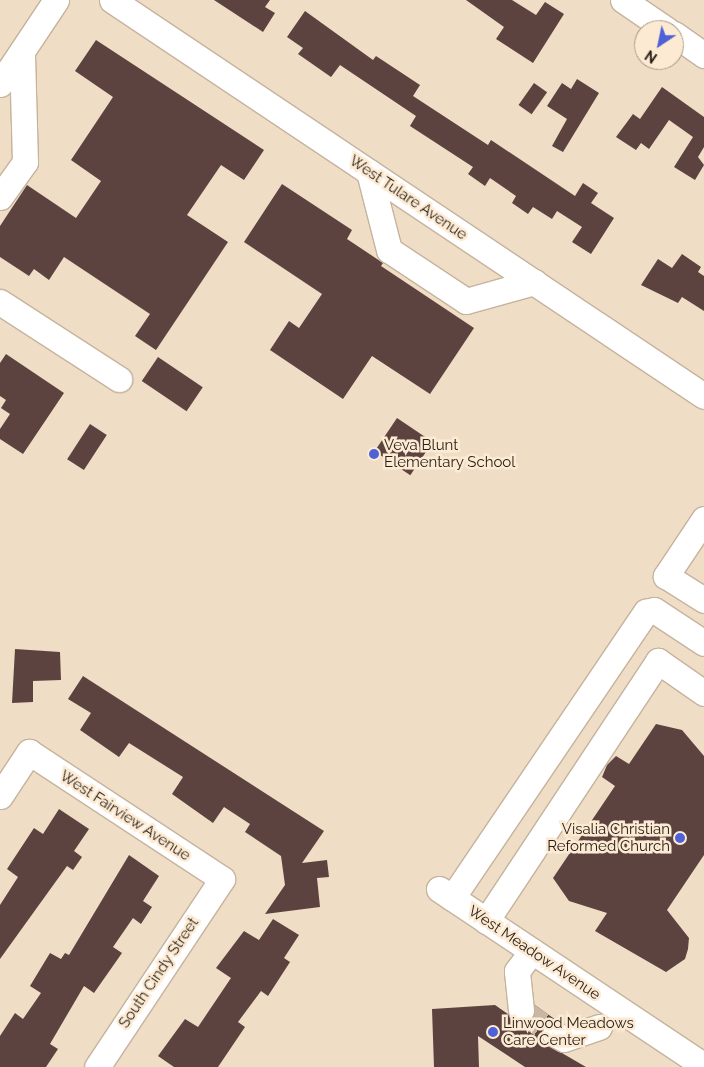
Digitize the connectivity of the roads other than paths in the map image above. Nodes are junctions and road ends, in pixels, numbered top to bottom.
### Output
1 (56, 0) edge
2 (112, 0) edge
3 (623, 0) edge
4 (652, 20) edge
5 (684, 41) edge
6 (22, 52) junction
7 (704, 55) edge
8 (0, 84) edge
9 (369, 172) junction
10 (0, 197) edge
11 (534, 282) junction
12 (0, 302) edge
13 (119, 379) dead end
14 (704, 396) edge
15 (704, 518) edge
16 (702, 600) edge
17 (680, 628) junction
18 (704, 643) edge
19 (658, 661) junction
20 (704, 692) edge
21 (0, 796) edge
22 (222, 879) joint
23 (486, 920) junction
24 (532, 951) junction
25 (521, 1010) dead end
26 (599, 1027) dead end
27 (555, 1034) tunnel mouth
28 (704, 1066) edge
29 (97, 1067) edge

1 - 6 street
2 - 9 street, West Tulare Avenue
3 - 4 street
5 - 7 street
6 - 8 street
6 - 10 street
9 - 11 street, West Tulare Avenue
9 - 11 street
11 - 14 street, West Tulare Avenue
12 - 13 street
15 - 16 street
16 - 17 street
17 - 18 street
17 - 19 street
17 - 23 street, West Meadow Avenue
19 - 20 street
19 - 23 street
21 - 22 street, West Fairview Avenue
22 - 29 street, South Cindy Street
23 - 24 street, West Meadow Avenue
24 - 25 street
24 - 28 street, West Meadow Avenue
26 - 27 street

